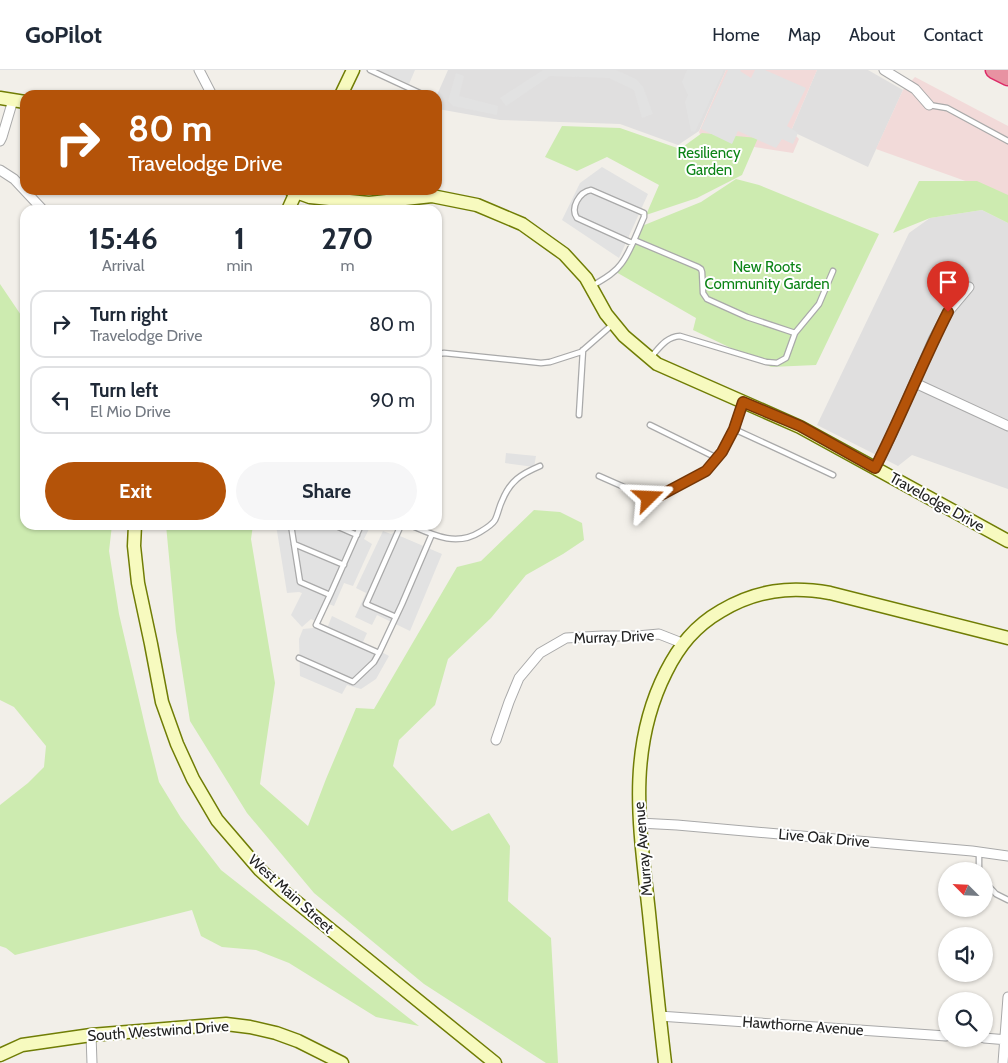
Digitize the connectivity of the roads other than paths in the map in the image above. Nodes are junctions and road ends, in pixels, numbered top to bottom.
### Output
1 (199, 70) edge
2 (353, 70) edge
3 (370, 70) edge
4 (884, 70) edge
5 (994, 70) edge
6 (1008, 77) edge
7 (209, 90) edge
8 (343, 90) edge
9 (413, 90) edge
10 (0, 98) edge
11 (19, 101) edge
12 (929, 105) joint
13 (0, 141) edge
14 (1008, 141) edge
15 (0, 170) edge
16 (20, 185) edge
17 (29, 195) edge
18 (305, 195) edge
19 (38, 205) edge
20 (633, 241) junction
21 (833, 271) dead end
22 (591, 287) junction
23 (969, 287) dead end
24 (614, 323) junction
25 (795, 333) junction
26 (583, 350) junction
27 (442, 353) edge
28 (650, 358) junction
29 (915, 383) junction
30 (743, 402) junction
31 (579, 415) dead end
32 (650, 425) dead end
33 (1008, 426) edge
34 (734, 429) junction
35 (717, 458) junction
36 (540, 466) dead end
37 (875, 468) junction
38 (833, 475) dead end
39 (599, 476) dead end
40 (135, 530) edge
41 (292, 530) edge
42 (346, 530) edge
43 (359, 530) edge
44 (399, 530) edge
45 (422, 530) edge
46 (432, 534) junction
47 (357, 535) junction
48 (1008, 540) edge
49 (294, 544) junction
50 (344, 565) junction
51 (330, 595) junction
52 (396, 617) junction
53 (1008, 638) edge
54 (682, 643) junction
55 (379, 653) junction
56 (299, 658) dead end
57 (496, 740) dead end
58 (640, 823) junction
59 (979, 852) junction
60 (1008, 856) edge
61 (979, 862) edge
62 (993, 890) edge
63 (1008, 900) edge
64 (1008, 998) edge
65 (659, 1016) junction
66 (91, 1035) junction
67 (938, 1035) edge
68 (993, 1039) edge
69 (1007, 1040) edge
70 (0, 1055) edge
71 (92, 1063) edge
72 (342, 1063) edge
73 (495, 1063) edge
74 (665, 1063) edge
75 (1003, 1063) edge

1 - 7 street
2 - 8 street
3 - 9 lane
4 - 12 street
5 - 6 highway
10 - 11 street
11 - 13 street
12 - 14 lane
15 - 16 street
17 - 19 street
18 - 22 street, Travelodge Drive
20 - 20 lane
20 - 22 lane
20 - 25 lane
21 - 25 lane
22 - 24 street, Travelodge Drive
23 - 29 street
24 - 26 lane
24 - 28 street, Travelodge Drive
25 - 28 lane
26 - 27 lane
26 - 31 lane
28 - 30 street, Travelodge Drive
29 - 33 street
29 - 37 street
30 - 34 lane
30 - 37 street, Travelodge Drive
32 - 35 lane
34 - 35 lane
34 - 38 lane
35 - 39 lane
36 - 46 lane
37 - 48 street, Travelodge Drive
40 - 73 street, West Main Street
41 - 49 lane
42 - 47 lane
43 - 47 lane
44 - 52 lane
45 - 46 lane
46 - 52 lane
47 - 50 lane
49 - 50 lane
49 - 51 lane
50 - 51 lane
51 - 55 lane
52 - 55 lane
53 - 54 street
54 - 57 street, Murray Drive
54 - 58 street, Murray Avenue
55 - 56 lane
58 - 59 street, Live Oak Drive
58 - 65 street, Murray Avenue
59 - 60 street, Live Oak Drive
59 - 61 lane
62 - 63 lane
64 - 69 street
65 - 67 street, Hawthorne Avenue
65 - 74 street, Murray Avenue
66 - 70 street, South Westwind Drive
66 - 71 street
66 - 72 street, South Westwind Drive
68 - 69 street
69 - 75 street

